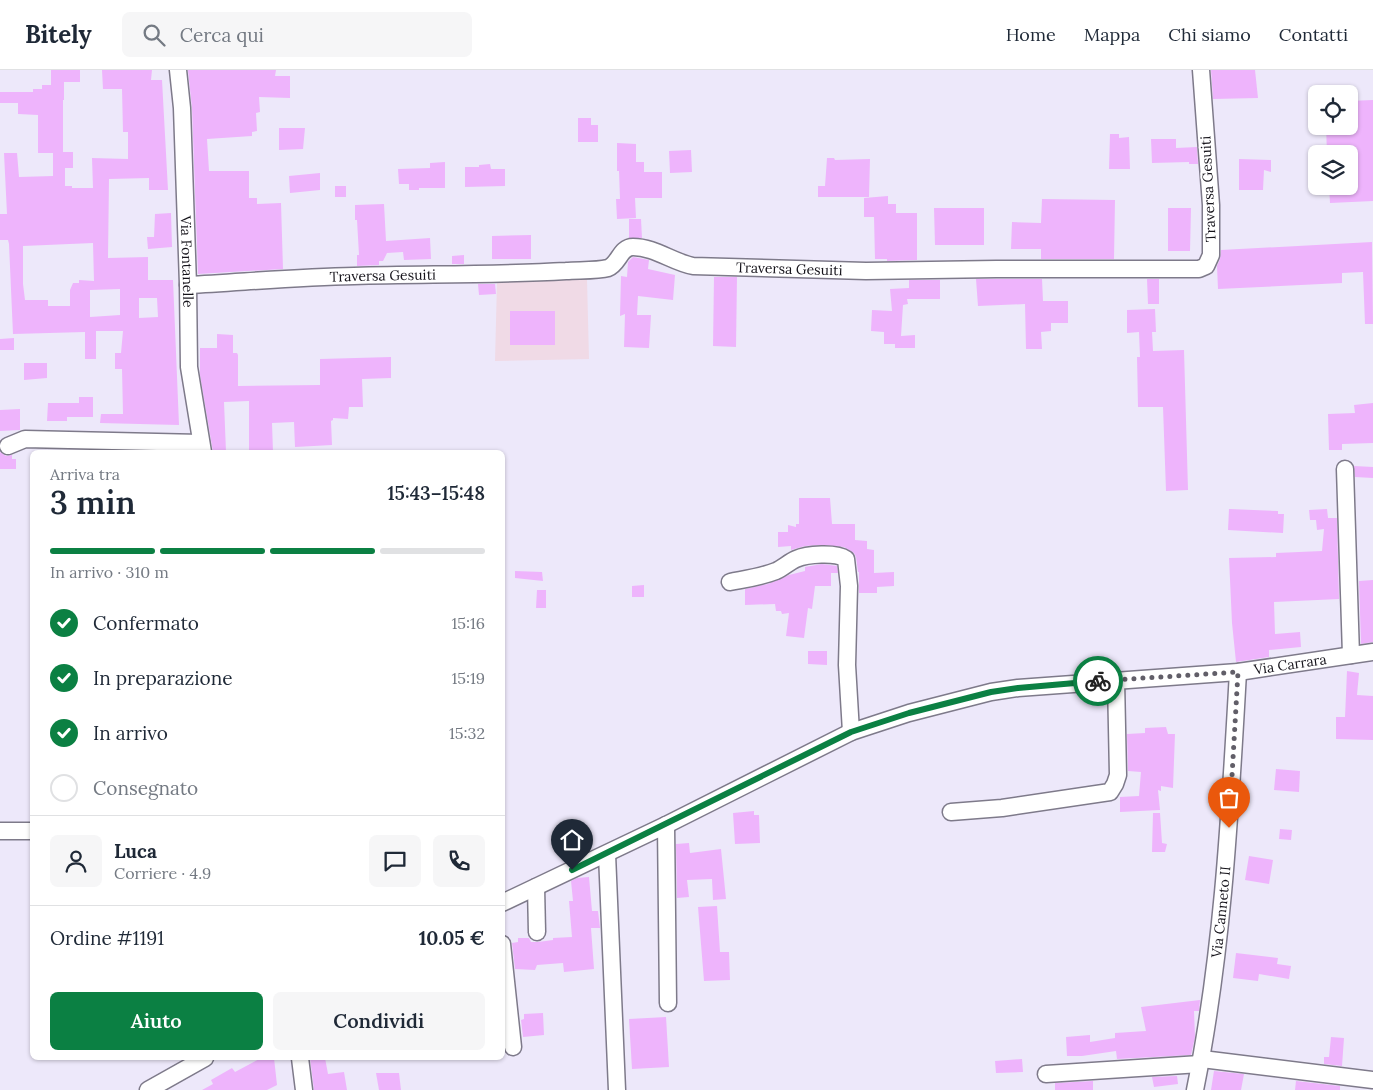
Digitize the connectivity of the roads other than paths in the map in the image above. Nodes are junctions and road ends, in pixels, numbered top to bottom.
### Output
1 (178, 70) edge
2 (1201, 70) edge
3 (188, 285) junction
4 (8, 446) dead end
5 (202, 448) edge
6 (1344, 469) dead end
7 (730, 582) dead end
8 (1373, 652) edge
9 (1351, 656) junction
10 (1238, 672) junction
11 (1116, 680) junction
12 (851, 732) junction
13 (951, 812) dead end
14 (666, 825) junction
15 (0, 831) edge
16 (30, 831) edge
17 (607, 854) junction
18 (536, 887) junction
19 (505, 902) edge
20 (537, 932) dead end
21 (505, 972) edge
22 (668, 1003) dead end
23 (513, 1047) dead end
24 (201, 1060) edge
25 (300, 1060) edge
26 (1201, 1061) junction
27 (1046, 1074) dead end
28 (1373, 1080) edge
29 (148, 1090) edge
30 (304, 1090) edge
31 (617, 1090) edge
32 (1195, 1090) edge

1 - 3 street, Via Fontanelle
2 - 3 street, Traversa Gesuiti
3 - 5 street, Via Fontanelle
4 - 5 street
6 - 9 street
7 - 12 street
8 - 9 street, Via Carrara
9 - 10 street, Via Carrara
10 - 11 street, Via Carrara
10 - 26 street, Via Canneto II
11 - 12 street, Via Carrara
11 - 13 street
12 - 14 street, Via Carrara
14 - 17 street, Via Carrara
14 - 22 street
15 - 16 street
17 - 18 street, Via Carrara
17 - 31 street
18 - 19 street, Via Carrara
18 - 20 street
21 - 23 street
24 - 29 street
25 - 30 street
26 - 27 street
26 - 28 street
26 - 32 street, Via Canneto II

